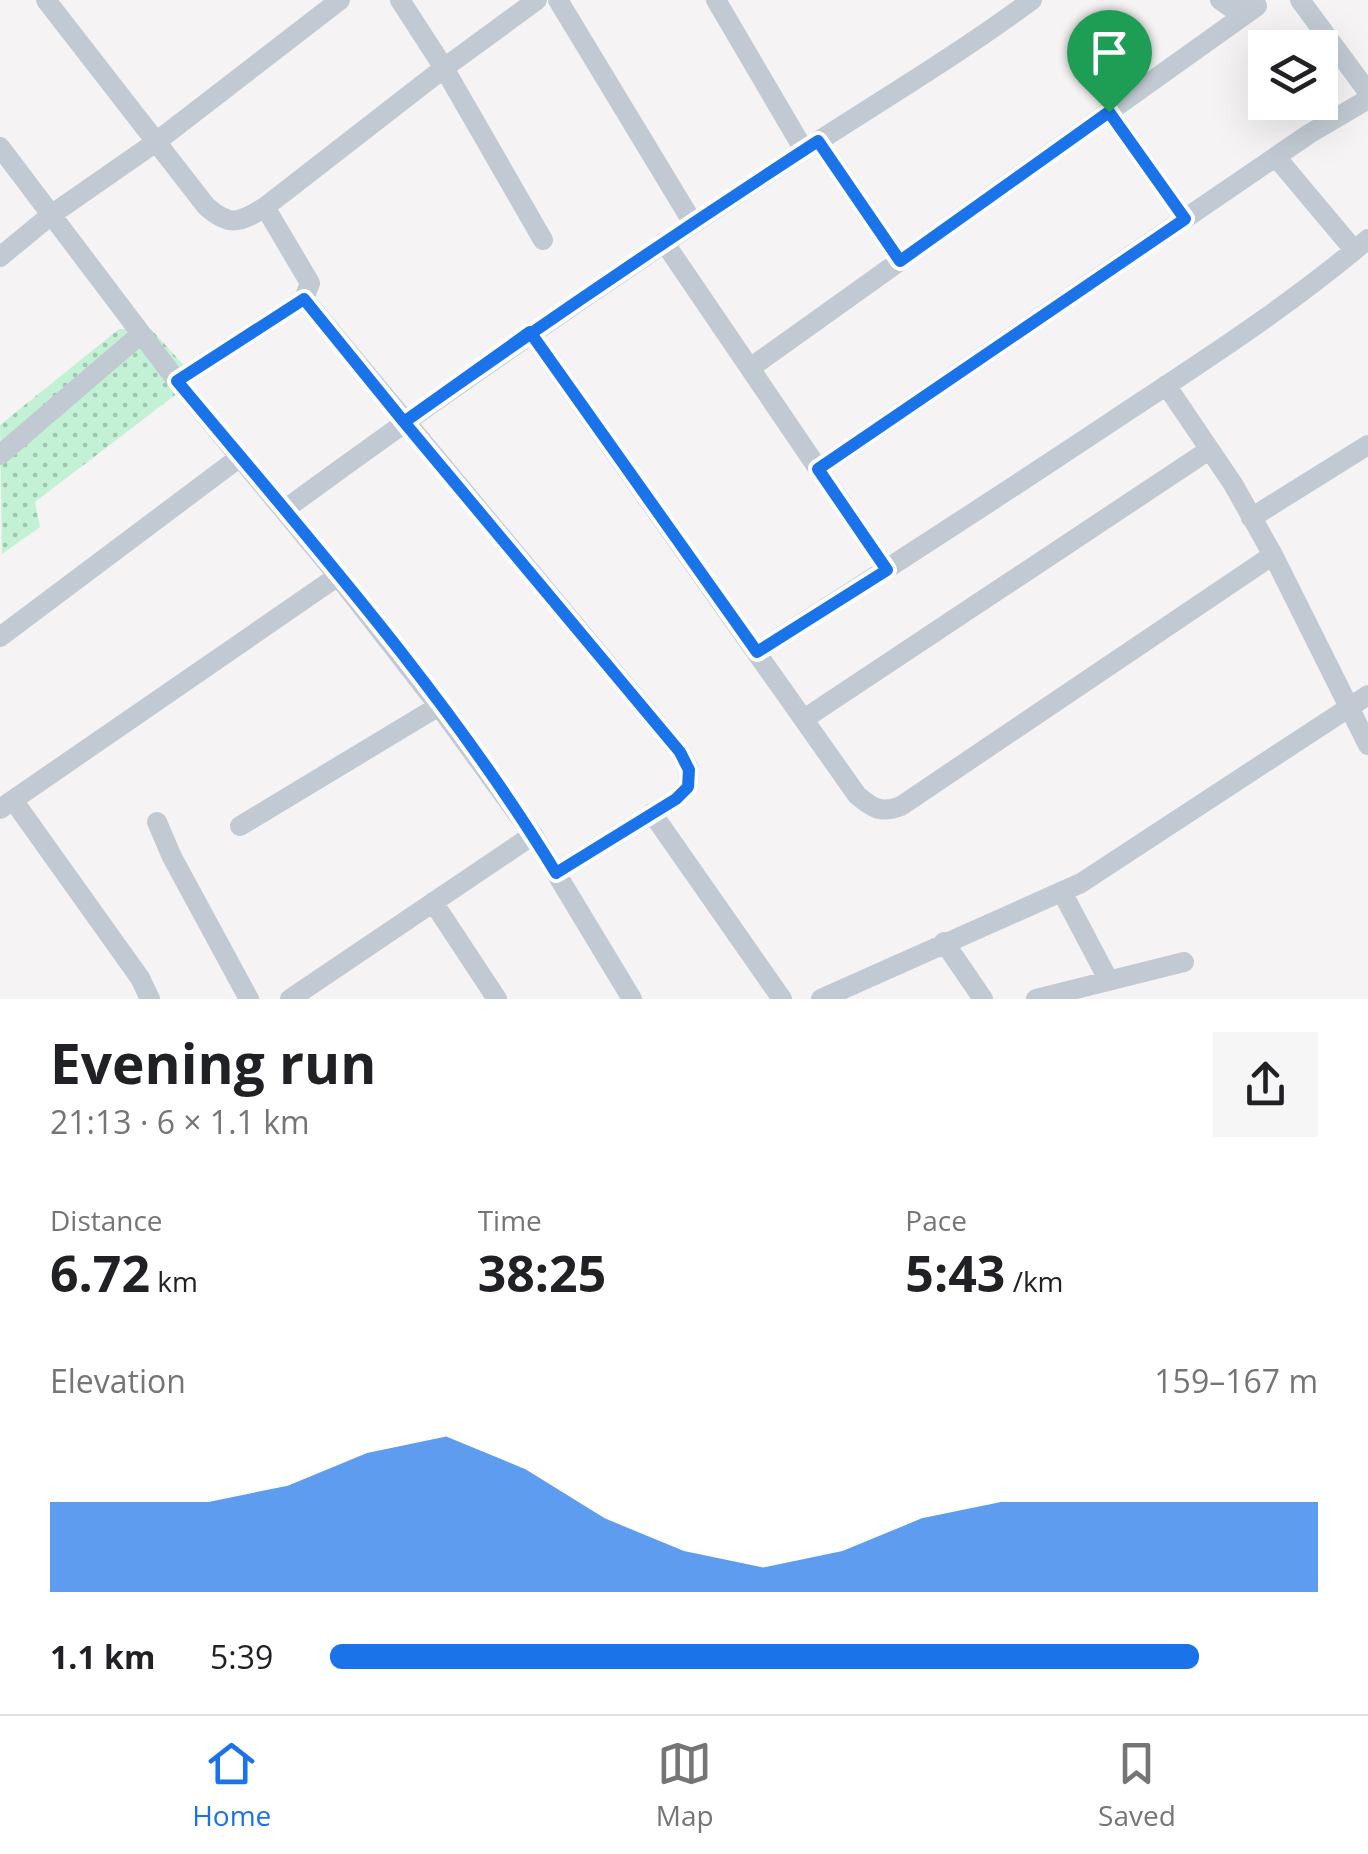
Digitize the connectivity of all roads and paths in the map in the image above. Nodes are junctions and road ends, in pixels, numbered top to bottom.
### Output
1 (46, 0) edge
2 (340, 0) edge
3 (400, 0) edge
4 (537, 0) edge
5 (558, 0) edge
6 (716, 0) edge
7 (1032, 0) edge
8 (1220, 0) edge
9 (1300, 0) edge
10 (1261, 3) edge
11 (444, 68) junction
12 (1368, 95) edge
13 (1109, 112) junction
14 (156, 142) junction
15 (811, 145) junction
16 (0, 146) edge
17 (1276, 157) junction
18 (265, 207) junction
19 (51, 215) junction
20 (1185, 219) junction
21 (693, 224) junction
22 (544, 240) dead end
23 (664, 242) junction
24 (1361, 245) edge
25 (0, 257) edge
26 (900, 261) junction
27 (304, 299) junction
28 (530, 332) junction
29 (142, 334) junction
30 (750, 368) junction
31 (177, 381) junction
32 (1166, 385) junction
33 (404, 422) junction
34 (1368, 445) edge
35 (1210, 450) junction
36 (0, 454) edge
37 (240, 457) junction
38 (818, 469) junction
39 (284, 510) junction
40 (1251, 518) junction
41 (1272, 555) junction
42 (887, 570) junction
43 (338, 576) junction
44 (0, 637) edge
45 (757, 652) junction
46 (1368, 695) edge
47 (439, 706) junction
48 (1349, 706) junction
49 (804, 719) junction
50 (1368, 745) edge
51 (6, 804) edge
52 (652, 813) junction
53 (157, 822) dead end
54 (240, 826) dead end
55 (532, 835) junction
56 (556, 873) junction
57 (1062, 892) junction
58 (433, 902) junction
59 (944, 942) junction
60 (1184, 962) dead end
61 (1109, 981) junction
62 (150, 999) edge
63 (249, 999) edge
64 (290, 999) edge
65 (497, 999) edge
66 (632, 999) edge
67 (782, 999) edge
68 (820, 999) edge
69 (983, 999) edge
70 (1036, 999) edge

1 - 14 street
2 - 14 street
3 - 11 street
4 - 11 street
5 - 21 street
6 - 15 street
7 - 15 street
8 - 10 street
9 - 12 street
10 - 13 street
11 - 18 street
11 - 22 street
12 - 17 street
13 - 20 street
13 - 26 street
14 - 18 street
14 - 19 street
15 - 21 street
15 - 26 street
16 - 19 street
17 - 20 street
17 - 24 street
18 - 27 street
19 - 25 street
19 - 29 street
20 - 38 street
21 - 23 street
23 - 28 street
23 - 30 street
24 - 32 street
26 - 30 street
27 - 31 street
27 - 33 street
28 - 33 street
28 - 45 street
29 - 31 street
29 - 36 street
30 - 38 street
31 - 37 street
32 - 35 street
32 - 42 street
33 - 39 street
33 - 52 street
34 - 40 street
35 - 40 street
35 - 49 street
37 - 39 street
37 - 44 street
38 - 42 street
39 - 43 street
40 - 41 street
41 - 48 street
41 - 49 street
42 - 45 street
43 - 47 street
43 - 51 street
45 - 49 street
46 - 48 street
47 - 54 street
47 - 55 street
48 - 50 street
48 - 57 street
51 - 62 street
52 - 56 street
52 - 67 street
53 - 63 street
55 - 56 street
55 - 58 street
56 - 66 street
57 - 59 street
57 - 61 street
58 - 64 street
58 - 65 street
59 - 68 street
59 - 69 street
60 - 61 street
61 - 70 street

